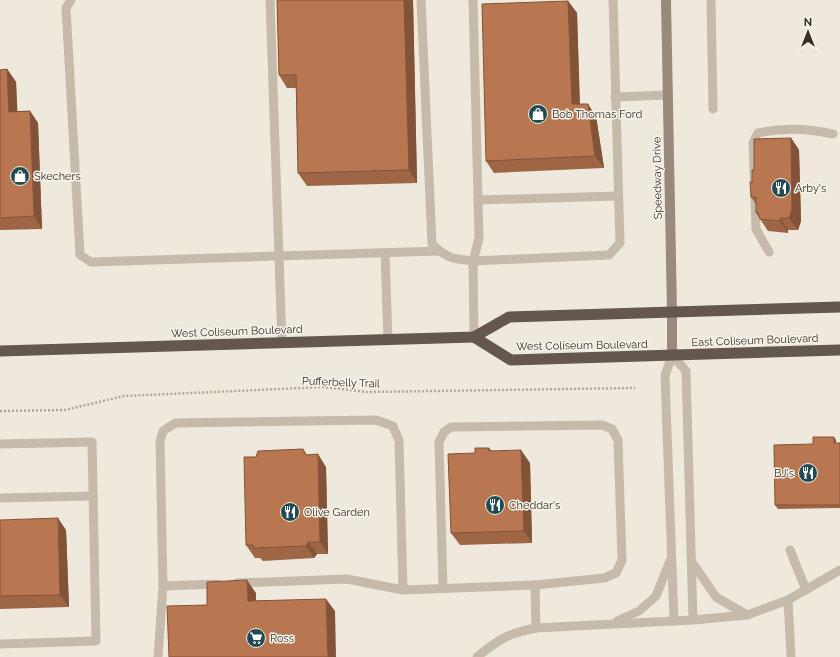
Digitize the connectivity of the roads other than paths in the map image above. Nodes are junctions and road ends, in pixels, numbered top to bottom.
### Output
1 (71, 0) edge
2 (270, 0) edge
3 (421, 0) edge
4 (473, 0) edge
5 (613, 0) edge
6 (666, 0) edge
7 (711, 0) edge
8 (668, 95) junction
9 (616, 97) junction
10 (713, 109) dead end
11 (833, 134) dead end
12 (618, 196) junction
13 (478, 200) junction
14 (439, 251) junction
15 (769, 252) dead end
16 (385, 253) junction
17 (279, 257) junction
18 (473, 261) junction
19 (840, 307) edge
20 (672, 312) junction
21 (474, 337) junction
22 (388, 340) junction
23 (282, 343) junction
24 (840, 350) edge
25 (0, 351) edge
26 (672, 356) junction
27 (0, 444) edge
28 (93, 496) junction
29 (0, 498) edge
30 (790, 550) dead end
31 (671, 558) junction
32 (692, 560) junction
33 (840, 570) edge
34 (535, 585) junction
35 (163, 586) junction
36 (442, 588) junction
37 (403, 590) junction
38 (806, 590) junction
39 (788, 600) junction
40 (747, 615) junction
41 (693, 620) junction
42 (674, 621) junction
43 (612, 624) junction
44 (536, 628) junction
45 (0, 644) edge
46 (158, 657) edge
47 (477, 657) edge
48 (792, 657) edge

1 - 17 lane
2 - 17 lane
3 - 14 lane
4 - 13 lane
5 - 9 lane
6 - 8 main road, Speedway Drive
7 - 10 lane
8 - 9 lane
8 - 20 main road, Speedway Drive
9 - 12 lane
11 - 15 lane
12 - 13 lane
12 - 18 lane
13 - 18 lane
14 - 16 lane
14 - 18 lane
16 - 17 lane
16 - 22 lane
17 - 23 lane
18 - 21 lane
19 - 20 highway
20 - 21 highway, West Coliseum Boulevard
20 - 26 main road, Speedway Drive
21 - 22 highway, West Coliseum Boulevard
21 - 26 highway, West Coliseum Boulevard
22 - 23 highway, West Coliseum Boulevard
23 - 25 highway, West Coliseum Boulevard
24 - 26 highway, East Coliseum Boulevard
26 - 31 lane
26 - 32 lane
27 - 28 lane
28 - 29 lane
28 - 45 lane
30 - 38 lane
31 - 42 lane
31 - 43 lane
32 - 40 lane
32 - 41 lane
33 - 38 lane
34 - 36 lane
34 - 36 lane
34 - 44 lane
35 - 37 lane
35 - 37 lane
35 - 46 lane
36 - 37 lane
38 - 39 lane
39 - 40 lane
39 - 48 lane
40 - 41 lane
41 - 42 lane
42 - 43 lane
43 - 44 lane
44 - 47 lane

